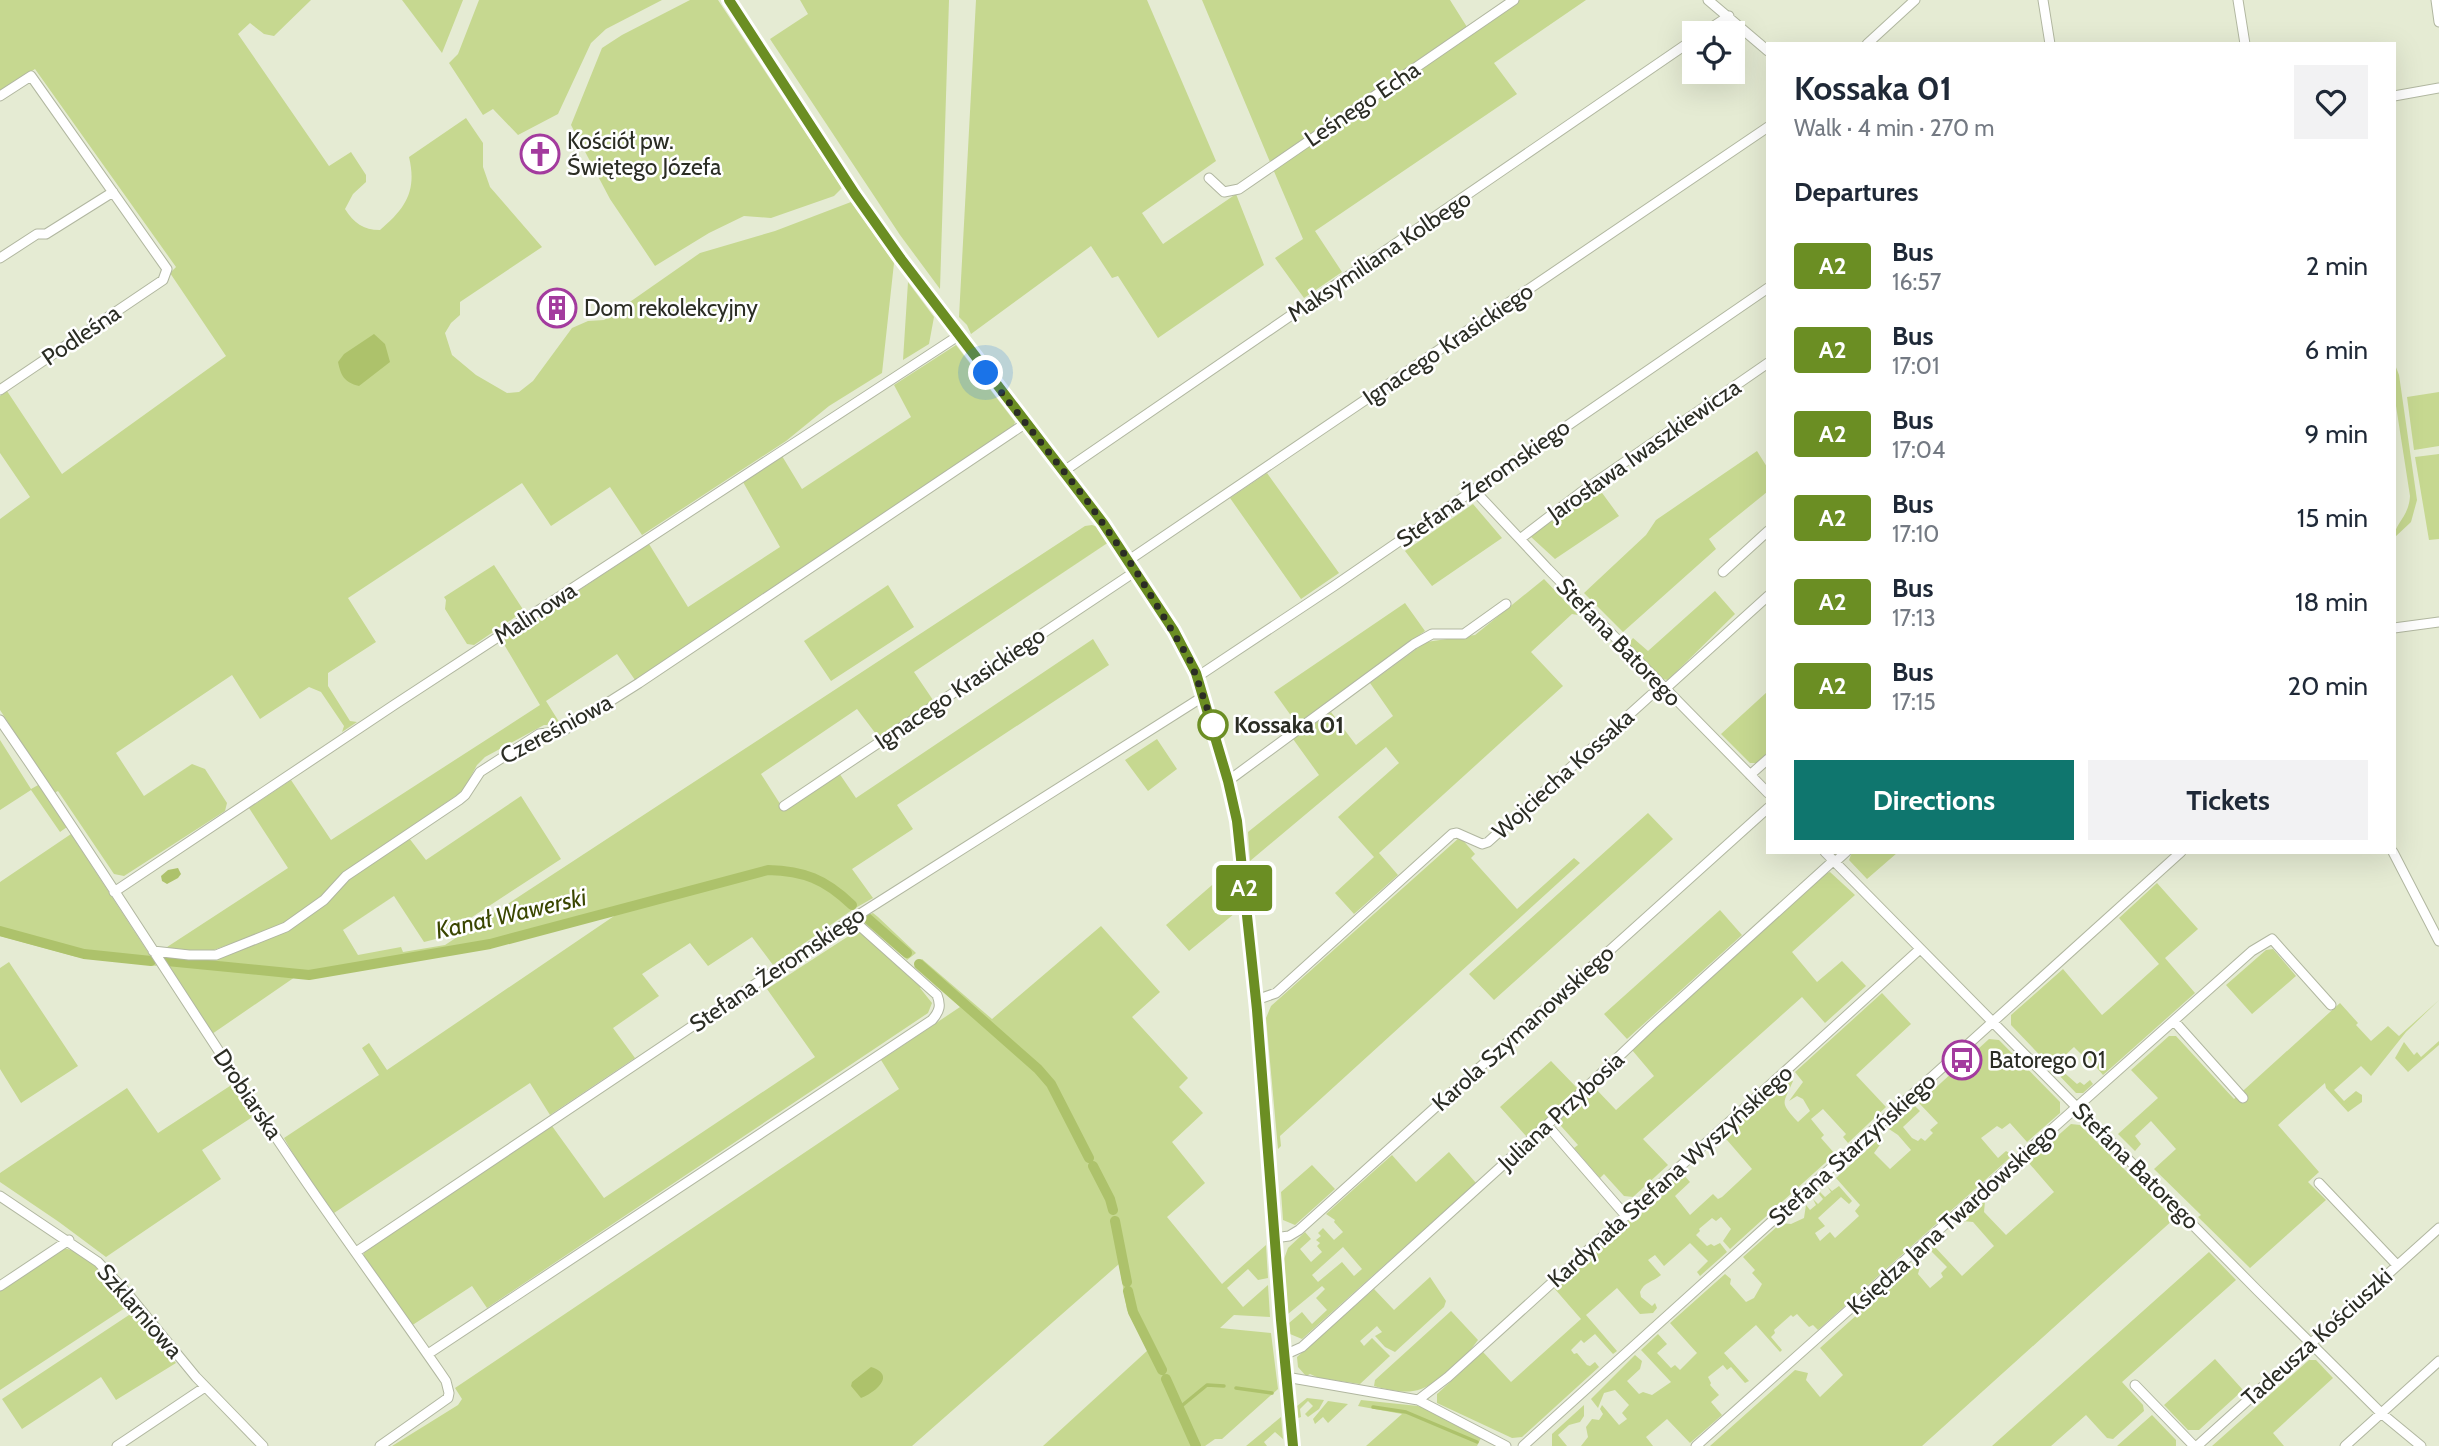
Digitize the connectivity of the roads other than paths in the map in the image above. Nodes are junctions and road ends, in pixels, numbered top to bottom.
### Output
1 (729, 0) edge
2 (1514, 0) edge
3 (1708, 0) edge
4 (1916, 0) edge
5 (2043, 0) edge
6 (2238, 0) edge
7 (2436, 0) edge
8 (1729, 16) junction
9 (1721, 21) edge
10 (2439, 22) edge
11 (1869, 42) edge
12 (2050, 42) edge
13 (2245, 42) edge
14 (1682, 48) edge
15 (1766, 49) edge
16 (2439, 88) edge
17 (0, 96) edge
18 (2396, 96) edge
19 (1766, 128) edge
20 (1209, 178) dead end
21 (113, 192) junction
22 (0, 258) edge
23 (1766, 289) edge
24 (958, 336) junction
25 (1766, 364) edge
26 (0, 390) edge
27 (1026, 423) junction
28 (1064, 471) junction
29 (1473, 489) junction
30 (1766, 533) edge
31 (1520, 539) junction
32 (1129, 560) junction
33 (1136, 571) junction
34 (1723, 572) dead end
35 (1766, 598) edge
36 (1506, 604) dead end
37 (2439, 622) edge
38 (2396, 628) edge
39 (1197, 677) junction
40 (1665, 689) junction
41 (1204, 696) junction
42 (0, 720) edge
43 (1766, 761) edge
44 (1750, 775) junction
45 (1228, 781) junction
46 (1766, 791) edge
47 (784, 806) dead end
48 (1766, 810) edge
49 (1827, 854) edge
50 (1843, 854) edge
51 (2180, 854) edge
52 (2394, 854) edge
53 (1834, 861) junction
54 (114, 892) junction
55 (852, 919) junction
56 (2439, 941) edge
57 (1920, 949) junction
58 (153, 951) junction
59 (1256, 1000) junction
60 (2331, 1005) dead end
61 (1993, 1021) junction
62 (2174, 1021) junction
63 (2243, 1098) dead end
64 (2078, 1107) junction
65 (1548, 1125) junction
66 (2319, 1182) dead end
67 (0, 1196) edge
68 (1626, 1216) junction
69 (2439, 1228) edge
70 (1274, 1238) junction
71 (69, 1240) junction
72 (356, 1252) junction
73 (2397, 1265) junction
74 (0, 1286) edge
75 (2311, 1341) junction
76 (1284, 1353) junction
77 (428, 1354) junction
78 (2439, 1361) edge
79 (1286, 1377) junction
80 (2135, 1385) dead end
81 (205, 1387) junction
82 (1418, 1400) junction
83 (2381, 1413) junction
84 (117, 1446) edge
85 (263, 1446) edge
86 (380, 1446) edge
87 (1293, 1446) edge
88 (1507, 1446) edge
89 (1522, 1446) edge
90 (1696, 1446) edge
91 (2195, 1446) edge
92 (2345, 1446) edge
93 (2421, 1446) edge

1 - 24 street
2 - 20 street, Leśnego Echa
3 - 8 street
4 - 11 street
5 - 12 street
6 - 13 street
7 - 10 street
8 - 9 street
8 - 15 street
14 - 28 street, Maksymiliana Kolbego
16 - 18 street
17 - 21 street
19 - 32 street, Ignacego Krasickiego
21 - 22 street
21 - 26 street, Podleśna
23 - 29 street, Stefana Żeromskiego
24 - 27 street
24 - 54 street, Malinowa
25 - 31 street, Jarosława Iwaszkiewicza
27 - 28 street
27 - 58 street, Czereśniowa
28 - 32 street
29 - 31 street, Stefana Batorego
29 - 39 street, Stefana Żeromskiego
30 - 34 street
31 - 40 street, Stefana Batorego
32 - 33 street
33 - 39 street
33 - 47 street, Ignacego Krasickiego
35 - 40 street, Wojciecha Kossaka
36 - 45 street
37 - 38 street
39 - 41 street
40 - 44 street, Stefana Batorego
40 - 59 street, Wojciecha Kossaka
41 - 45 street
41 - 55 street, Stefana Żeromskiego
42 - 54 street, Drobiarska
43 - 44 street
44 - 46 street, Stefana Batorego
45 - 59 street
48 - 70 street, Karola Szymanowskiego
49 - 53 street, Stefana Batorego
50 - 53 street, Juliana Przybosia
51 - 61 street, Stefana Starzyńskiego
52 - 56 street
53 - 57 street, Stefana Batorego
53 - 65 street, Juliana Przybosia
54 - 58 street, Drobiarska
55 - 72 street, Stefana Żeromskiego
55 - 77 street
57 - 61 street, Stefana Batorego
57 - 68 street, Kardynała Stefana Wyszyńskiego
58 - 72 street, Drobiarska
59 - 70 street
60 - 62 street, Księdza Jana Twardowskiego
61 - 64 street, Stefana Batorego
61 - 89 street, Stefana Starzyńskiego
62 - 63 street
62 - 64 street, Księdza Jana Twardowskiego
64 - 75 street, Stefana Batorego
64 - 90 street, Księdza Jana Twardowskiego
65 - 68 street
65 - 76 street, Juliana Przybosia
66 - 73 street
67 - 71 street, Szklarniowa
68 - 82 street, Kardynała Stefana Wyszyńskiego
69 - 73 street, Tadeusza Kościuszki
70 - 76 street
71 - 74 street
71 - 81 street, Szklarniowa
72 - 77 street, Drobiarska
73 - 75 street, Tadeusza Kościuszki
75 - 83 street, Stefana Batorego
75 - 91 street, Tadeusza Kościuszki
76 - 79 street
77 - 86 street, Drobiarska
78 - 83 street
79 - 82 street
79 - 87 street
80 - 91 street
81 - 84 street
81 - 85 street, Szklarniowa
82 - 88 street
83 - 92 street
83 - 93 street, Stefana Batorego

